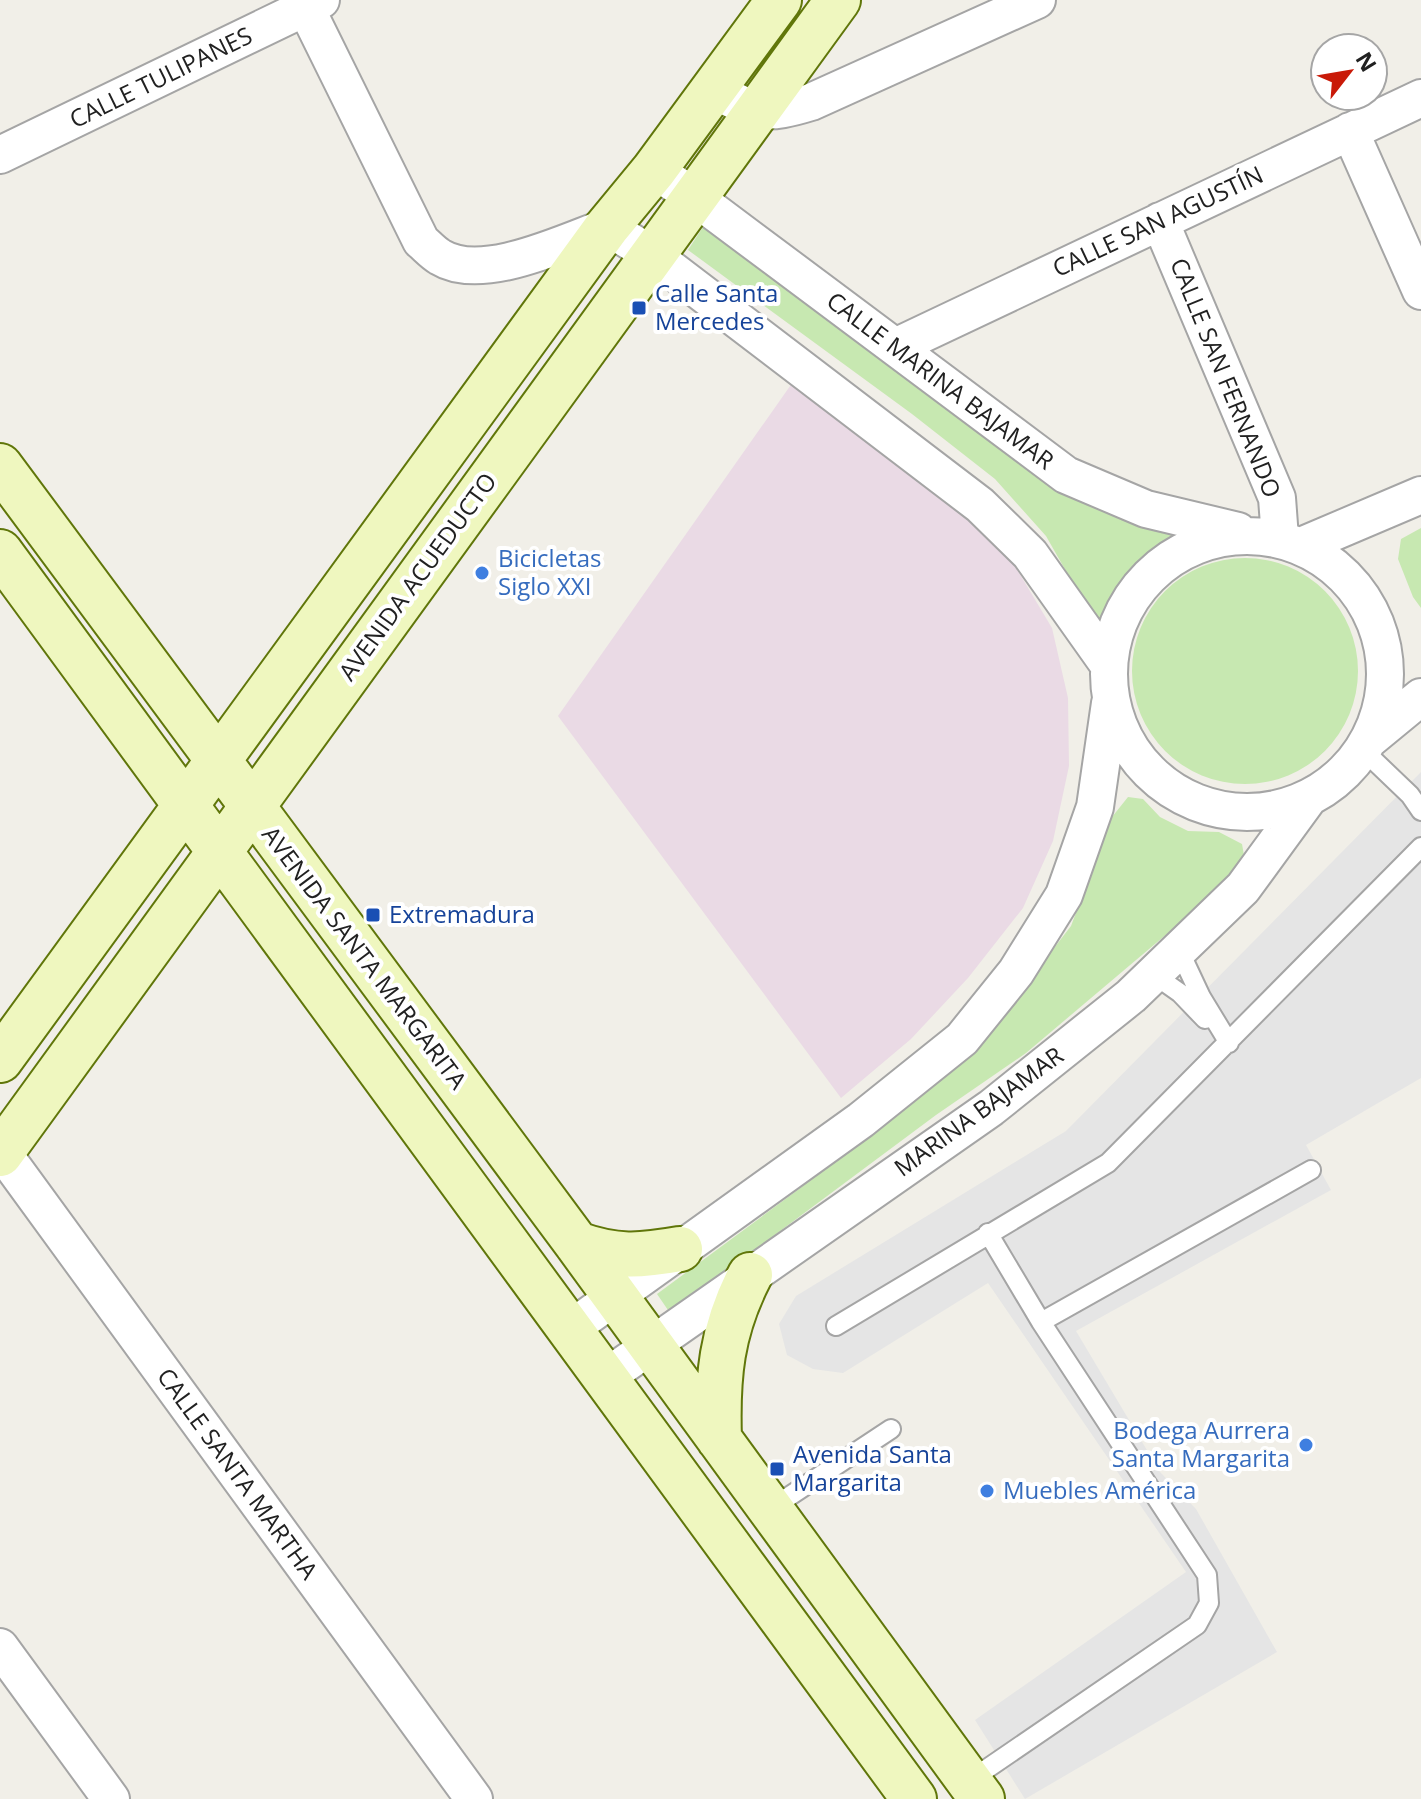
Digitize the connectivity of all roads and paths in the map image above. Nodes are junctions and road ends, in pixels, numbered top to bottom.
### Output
1 (779, 0) edge
2 (838, 0) edge
3 (1037, 0) edge
4 (310, 3) edge
5 (713, 90) junction
6 (1421, 98) edge
7 (755, 111) junction
8 (1350, 131) junction
9 (0, 155) edge
10 (654, 170) junction
11 (693, 196) junction
12 (1160, 221) junction
13 (607, 227) junction
14 (651, 254) junction
15 (1421, 291) edge
16 (895, 347) junction
17 (7, 489) edge
18 (1421, 495) edge
19 (1278, 540) junction
20 (0, 552) edge
21 (1108, 664) junction
22 (1421, 697) edge
23 (1111, 701) junction
24 (1367, 744) junction
25 (218, 761) junction
26 (1308, 799) junction
27 (186, 805) junction
28 (252, 807) junction
29 (1421, 811) edge
30 (1421, 847) edge
31 (221, 851) junction
32 (1179, 950) junction
33 (1153, 974) junction
34 (1229, 1043) junction
35 (0, 1060) edge
36 (1, 1151) edge
37 (1311, 1170) dead end
38 (988, 1233) junction
39 (577, 1244) junction
40 (680, 1249) junction
41 (750, 1275) junction
42 (615, 1296) junction
43 (1041, 1322) junction
44 (836, 1326) dead end
45 (570, 1329) junction
46 (650, 1345) junction
47 (606, 1377) junction
48 (891, 1429) dead end
49 (719, 1439) junction
50 (770, 1509) junction
51 (0, 1647) edge
52 (976, 1790) edge
53 (111, 1799) edge
54 (474, 1799) edge
55 (914, 1799) edge

1 - 5 main road
2 - 7 main road, AVENIDA ACUEDUCTO
3 - 7 street
4 - 9 street, CALLE TULIPANES
4 - 13 street
5 - 7 street
5 - 10 main road
6 - 8 street, CALLE SAN AGUSTÍN
7 - 11 main road, AVENIDA ACUEDUCTO
8 - 12 street, CALLE SAN AGUSTÍN
8 - 15 street
10 - 11 street, CALLE MARINA BAJAMAR
10 - 13 main road
11 - 14 main road, AVENIDA ACUEDUCTO
11 - 16 street, CALLE MARINA BAJAMAR
12 - 16 street, CALLE SAN AGUSTÍN
12 - 19 street, CALLE SAN FERNANDO
13 - 14 street
13 - 25 main road
14 - 21 street
14 - 28 main road, AVENIDA ACUEDUCTO
16 - 19 street, CALLE MARINA BAJAMAR
17 - 25 main road, AVENIDA SANTA MARGARITA
18 - 19 street
19 - 21 street
19 - 24 street
20 - 27 main road, AVENIDA SANTA MARGARITA
21 - 23 street
22 - 24 street
23 - 26 street
23 - 40 street
24 - 26 street
24 - 29 lane
25 - 27 main road
25 - 28 main road, AVENIDA SANTA MARGARITA
26 - 32 street, MARINA BAJAMAR
27 - 31 main road, AVENIDA SANTA MARGARITA
27 - 35 main road
28 - 31 main road, AVENIDA ACUEDUCTO
28 - 39 main road, AVENIDA SANTA MARGARITA
30 - 34 lane
31 - 36 main road, AVENIDA ACUEDUCTO
31 - 45 main road, AVENIDA SANTA MARGARITA
32 - 33 street, MARINA BAJAMAR
32 - 34 lane
33 - 34 lane
33 - 41 street, MARINA BAJAMAR
34 - 38 lane
36 - 54 street, CALLE SANTA MARTHA
37 - 43 lane
38 - 43 lane
38 - 44 lane
39 - 40 main road
39 - 42 main road, AVENIDA SANTA MARGARITA
40 - 42 street
41 - 46 street, MARINA BAJAMAR
41 - 49 main road
42 - 45 street
42 - 46 main road, AVENIDA SANTA MARGARITA
43 - 52 lane
45 - 47 main road, AVENIDA SANTA MARGARITA
46 - 47 street, MARINA BAJAMAR
46 - 49 main road, AVENIDA SANTA MARGARITA
47 - 55 main road, AVENIDA SANTA MARGARITA
48 - 50 lane
49 - 50 main road, AVENIDA SANTA MARGARITA
50 - 52 main road, AVENIDA SANTA MARGARITA
51 - 53 street

